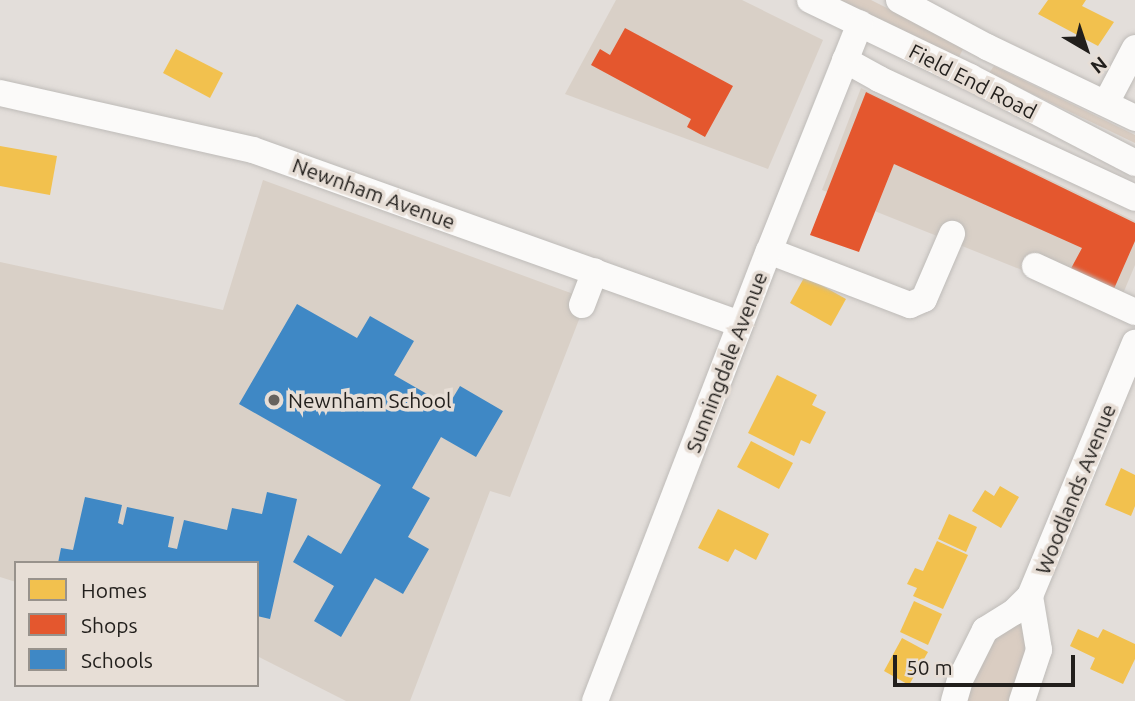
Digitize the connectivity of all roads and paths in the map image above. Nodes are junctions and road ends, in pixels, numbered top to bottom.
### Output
1 (810, 0) edge
2 (899, 0) edge
3 (860, 24) junction
4 (986, 47) junction
5 (1135, 48) edge
6 (845, 60) junction
7 (970, 77) junction
8 (0, 93) edge
9 (1106, 103) junction
10 (1135, 118) edge
11 (1135, 163) edge
12 (1135, 198) edge
13 (953, 234) dead end
14 (769, 251) junction
15 (1035, 266) dead end
16 (595, 271) junction
17 (582, 305) dead end
18 (1135, 312) edge
19 (740, 324) junction
20 (1135, 343) edge
21 (1030, 596) junction
22 (595, 701) edge
23 (954, 701) edge
24 (1022, 701) edge

1 - 3 street, Field End Road
2 - 4 street
3 - 6 street, Sunningdale Avenue
3 - 7 street, Field End Road
4 - 7 street
4 - 9 street
5 - 9 street
6 - 12 street
6 - 14 street, Sunningdale Avenue
7 - 11 street, Field End Road
8 - 16 street, Newnham Avenue
9 - 10 street
13 - 14 street
14 - 19 street, Sunningdale Avenue
15 - 18 street
16 - 17 street
16 - 19 street, Newnham Avenue
19 - 22 street, Sunningdale Avenue
20 - 21 street, Woodlands Avenue
21 - 23 street, Woodlands Avenue
21 - 24 street, Woodlands Avenue

